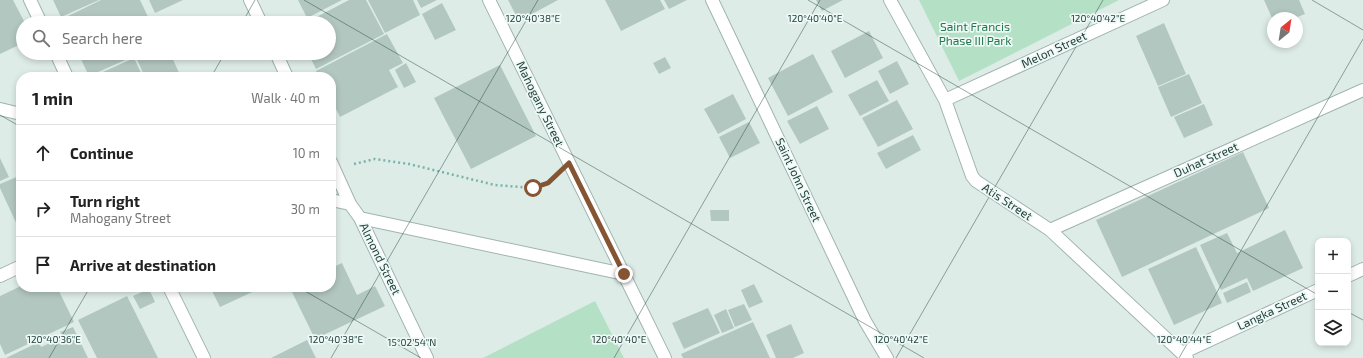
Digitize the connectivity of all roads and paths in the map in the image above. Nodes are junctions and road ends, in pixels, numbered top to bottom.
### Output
1 (30, 0) edge
2 (250, 0) edge
3 (489, 0) edge
4 (712, 0) edge
5 (890, 0) edge
6 (1163, 0) edge
7 (38, 16) edge
8 (258, 16) edge
9 (59, 60) edge
10 (279, 60) edge
11 (65, 72) edge
12 (285, 72) edge
13 (1363, 90) edge
14 (945, 100) junction
15 (0, 109) edge
16 (16, 113) edge
17 (569, 163) junction
18 (336, 165) edge
19 (336, 172) edge
20 (336, 201) edge
21 (350, 204) junction
22 (360, 218) junction
23 (1050, 230) junction
24 (16, 268) edge
25 (1363, 269) edge
26 (624, 274) junction
27 (1351, 275) edge
28 (0, 276) edge
29 (1315, 291) edge
30 (171, 292) edge
31 (1184, 355) edge
32 (204, 358) edge
33 (427, 358) edge
34 (665, 358) edge
35 (887, 358) edge

1 - 7 street
2 - 8 street
3 - 17 street, Mahogany Street
4 - 35 street, Saint John Street
5 - 14 street, Atis Street
6 - 14 street, Melon Street
9 - 11 street
10 - 12 street
13 - 23 street, Duhat Street
14 - 23 street, Atis Street
15 - 16 street
17 - 18 path
17 - 26 street, Mahogany Street
19 - 21 street, Almond Street
20 - 21 street
21 - 22 street, Almond Street
22 - 26 street
22 - 33 street, Almond Street
23 - 31 street, Atis Street
24 - 28 street
25 - 27 street
26 - 34 street, Mahogany Street
29 - 31 street, Langka Street
30 - 32 street

